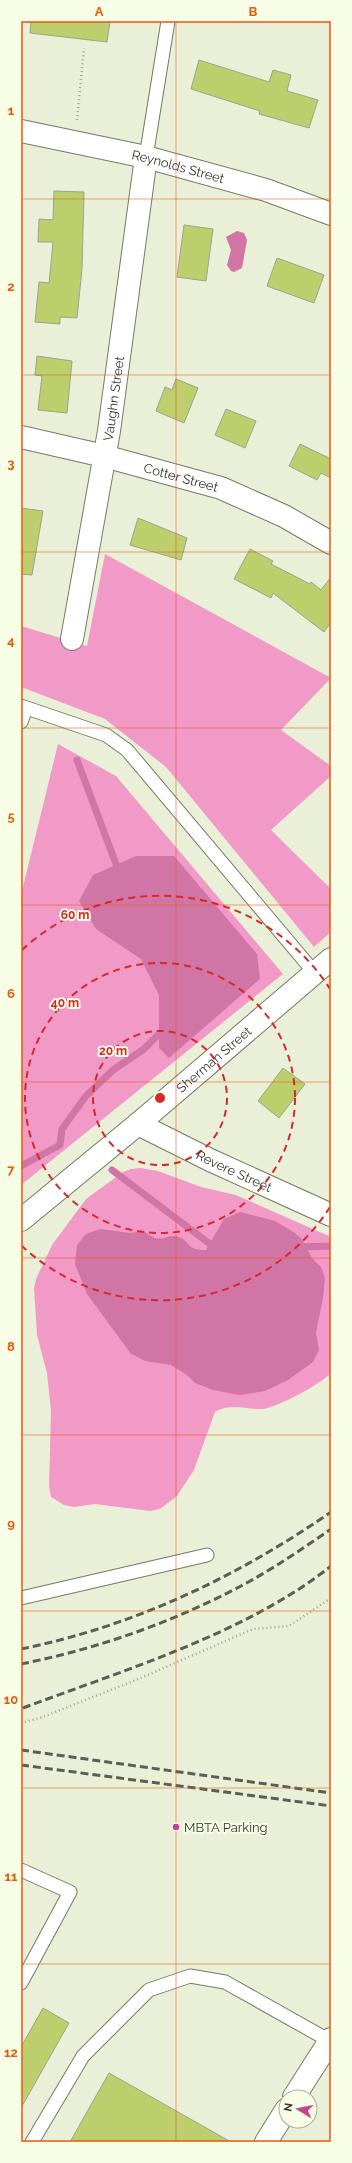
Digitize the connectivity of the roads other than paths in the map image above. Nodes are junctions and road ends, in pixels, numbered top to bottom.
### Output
1 (168, 21) edge
2 (21, 131) edge
3 (146, 157) junction
4 (331, 214) edge
5 (21, 437) edge
6 (104, 456) junction
7 (331, 543) edge
8 (72, 639) dead end
9 (24, 707) edge
10 (21, 722) edge
11 (331, 959) edge
12 (314, 972) junction
13 (138, 1124) junction
14 (331, 1215) edge
15 (21, 1220) edge
16 (207, 1554) dead end
17 (21, 1598) edge
18 (21, 1870) edge
19 (21, 1983) edge
20 (330, 2040) edge
21 (299, 2089) edge
22 (278, 2123) edge
23 (32, 2142) edge
24 (266, 2142) edge

1 - 3 lane
2 - 3 street, Reynolds Street
3 - 4 street, Reynolds Street
3 - 6 street, Vaughn Street
5 - 6 street, Cotter Street
6 - 7 street, Cotter Street
6 - 8 street, Vaughn Street
9 - 10 lane
9 - 12 lane
11 - 12 street, Sherman Street
12 - 13 street, Sherman Street
13 - 14 street, Revere Street
13 - 15 street, Sherman Street
16 - 17 lane
18 - 19 lane
20 - 21 street
20 - 23 lane
22 - 24 street

